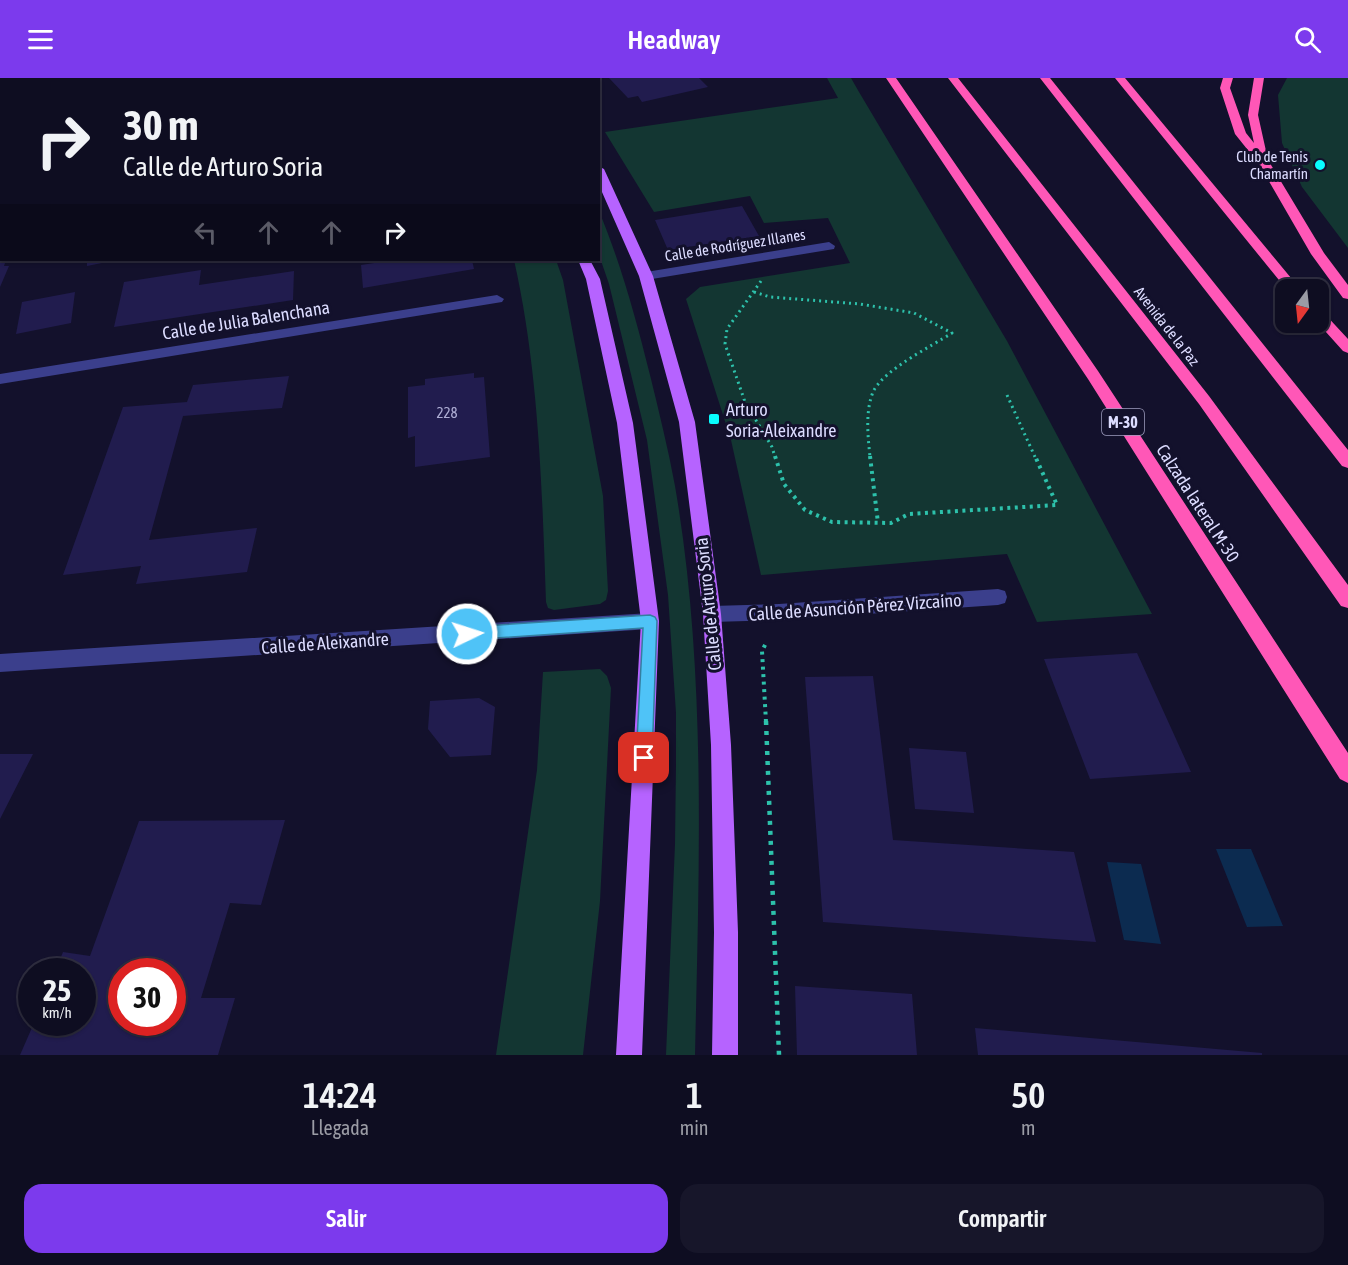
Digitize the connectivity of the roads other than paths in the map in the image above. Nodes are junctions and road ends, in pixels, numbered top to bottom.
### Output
1 (891, 78) edge
2 (953, 78) edge
3 (1045, 78) edge
4 (1120, 78) edge
5 (1227, 78) edge
6 (1259, 78) edge
7 (1264, 163) junction
8 (600, 173) edge
9 (829, 246) dead end
10 (584, 261) edge
11 (646, 276) junction
12 (1286, 279) edge
13 (1348, 295) edge
14 (497, 300) dead end
15 (1329, 327) edge
16 (1348, 348) edge
17 (0, 379) edge
18 (1348, 462) edge
19 (998, 597) dead end
20 (1348, 600) edge
21 (712, 614) junction
22 (650, 621) junction
23 (0, 663) edge
24 (1348, 772) edge
25 (629, 1055) edge
26 (725, 1055) edge

1 - 24 highway, Calzada lateral M-30 / M-30
2 - 20 highway, Avenida de la Paz
3 - 18 highway
4 - 12 highway
5 - 7 highway
6 - 7 highway
7 - 13 highway
8 - 11 main road, Calle de Arturo Soria
9 - 11 street, Calle de Rodríguez Illanes
10 - 22 main road
11 - 21 main road, Calle de Arturo Soria
14 - 17 street, Calle de Julia Balenchana
15 - 16 highway
19 - 21 street, Calle de Asunción Pérez Vizcaíno
21 - 26 main road, Calle de Arturo Soria
22 - 23 street, Calle de Aleixandre
22 - 25 main road

